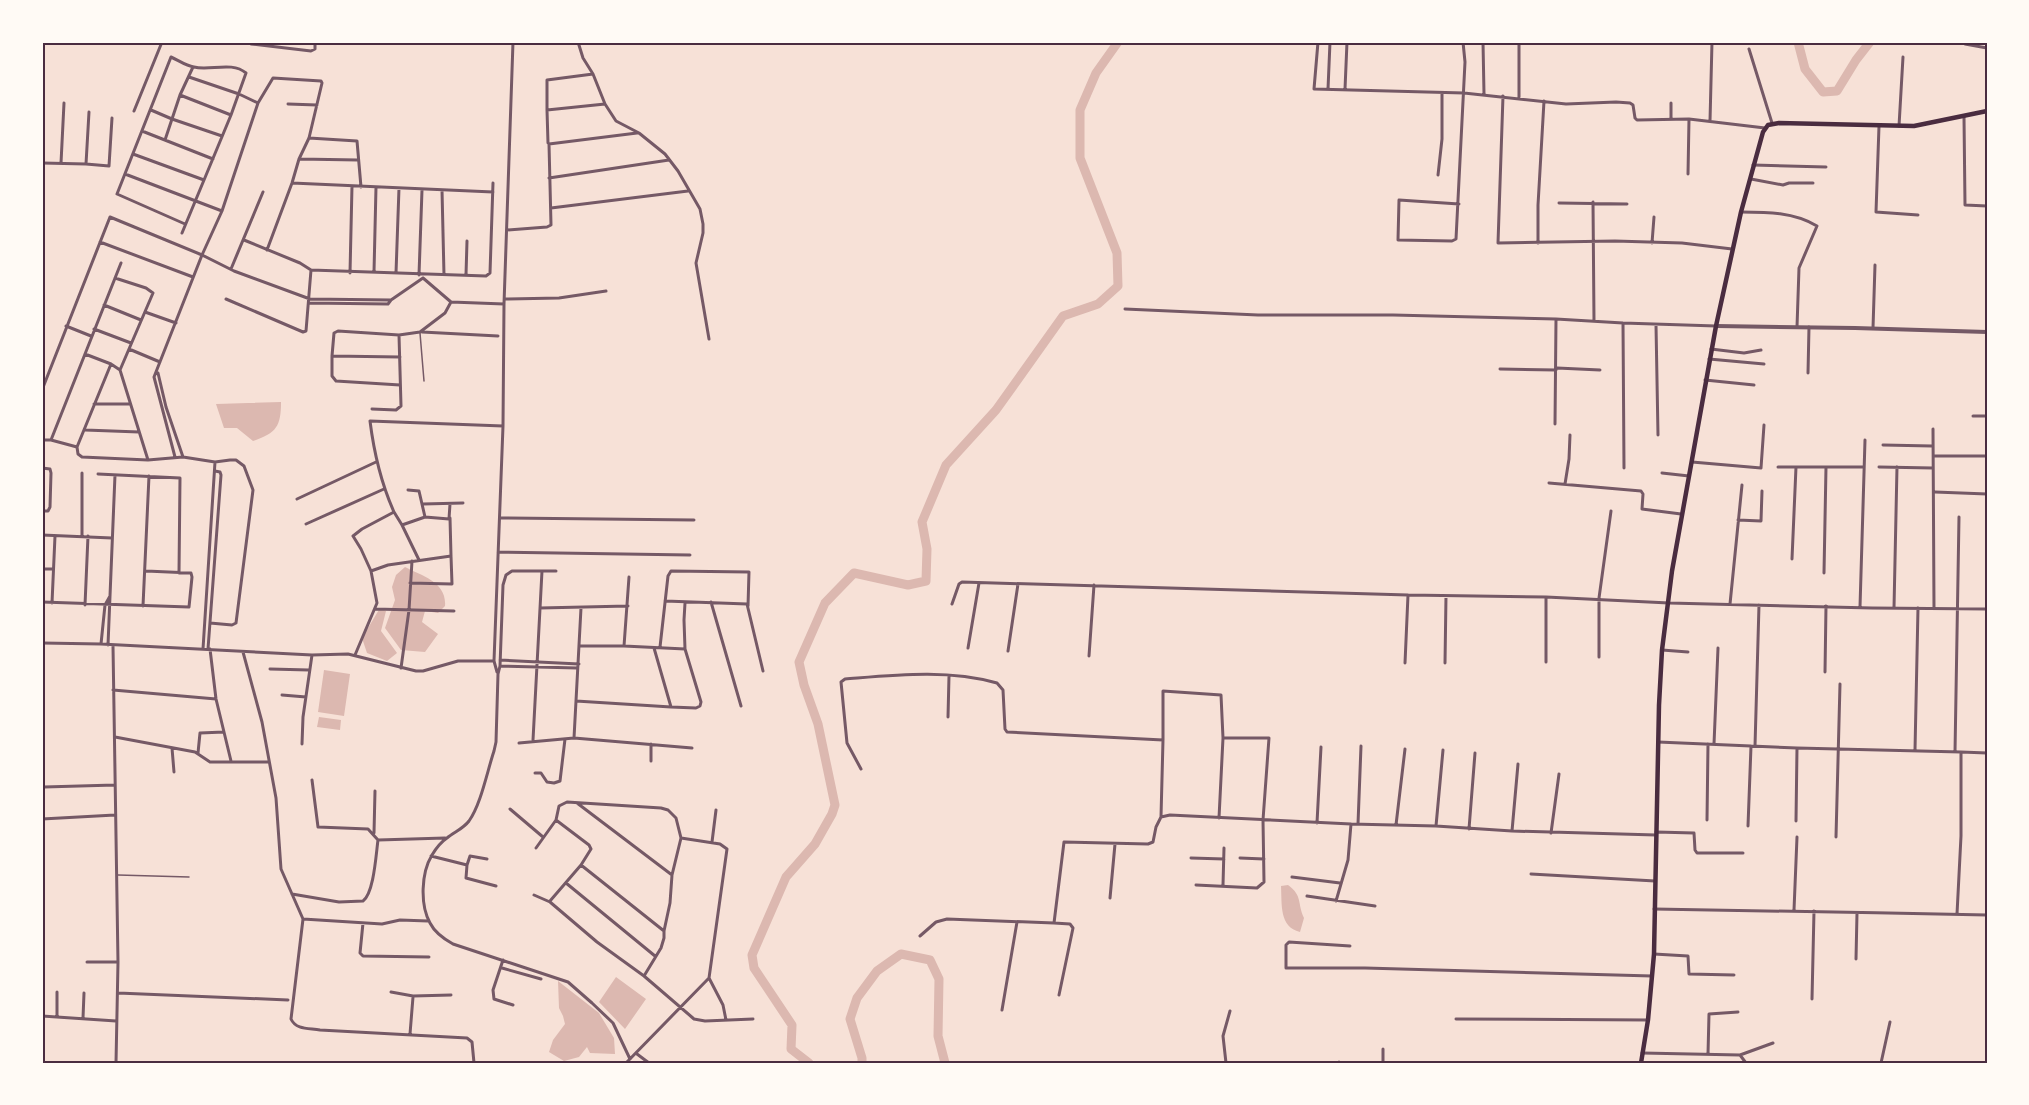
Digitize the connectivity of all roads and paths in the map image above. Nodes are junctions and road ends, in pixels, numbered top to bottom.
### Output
1 (162, 42) edge
2 (315, 42) edge
3 (513, 42) edge
4 (578, 42) edge
5 (1318, 42) edge
6 (1330, 42) edge
7 (1347, 42) edge
8 (1463, 42) edge
9 (1483, 42) edge
10 (1519, 42) edge
11 (1712, 42) edge
12 (251, 44) dead end
13 (264, 44) edge
14 (1965, 44) dead end
15 (1987, 48) edge
16 (1749, 50) dead end
17 (1904, 57) dead end
18 (193, 67) junction
19 (593, 74) junction
20 (189, 77) junction
21 (1328, 89) junction
22 (1345, 89) junction
23 (1443, 93) junction
24 (1464, 93) junction
25 (239, 94) junction
26 (1484, 94) junction
27 (180, 95) junction
28 (1503, 96) junction
29 (1519, 98) junction
30 (1544, 101) junction
31 (64, 103) dead end
32 (258, 103) junction
33 (1671, 103) dead end
34 (288, 104) dead end
35 (605, 104) junction
36 (317, 105) junction
37 (152, 110) junction
38 (547, 110) junction
39 (134, 111) dead end
40 (89, 112) dead end
41 (1987, 112) edge
42 (231, 115) junction
43 (1964, 117) junction
44 (112, 118) dead end
45 (172, 119) junction
46 (1671, 119) junction
47 (1689, 119) junction
48 (1710, 121) junction
49 (1772, 123) junction
50 (1879, 126) junction
51 (1899, 126) junction
52 (1766, 128) junction
53 (142, 131) junction
54 (639, 133) junction
55 (222, 136) junction
56 (309, 138) junction
57 (165, 140) junction
58 (548, 145) junction
59 (133, 154) junction
60 (213, 159) junction
61 (299, 159) junction
62 (358, 160) junction
63 (669, 160) junction
64 (42, 163) edge
65 (61, 163) junction
66 (86, 164) junction
67 (1753, 165) junction
68 (1826, 167) dead end
69 (125, 174) junction
70 (1688, 174) dead end
71 (1438, 176) dead end
72 (549, 178) junction
73 (1749, 179) junction
74 (204, 180) junction
75 (292, 183) junction
76 (493, 183) dead end
77 (1812, 183) dead end
78 (352, 186) junction
79 (361, 187) junction
80 (376, 187) junction
81 (399, 188) junction
82 (422, 190) junction
83 (442, 190) junction
84 (688, 191) junction
85 (263, 192) dead end
86 (493, 192) junction
87 (195, 200) junction
88 (1593, 202) junction
89 (1559, 203) dead end
90 (1458, 204) junction
91 (1627, 204) dead end
92 (1987, 206) edge
93 (551, 208) junction
94 (222, 211) junction
95 (1741, 212) junction
96 (1918, 215) dead end
97 (1654, 217) dead end
98 (185, 224) junction
99 (507, 230) junction
100 (182, 233) dead end
101 (244, 240) junction
102 (467, 241) dead end
103 (1595, 241) junction
104 (100, 242) junction
105 (1538, 243) junction
106 (1652, 243) junction
107 (1732, 249) junction
108 (267, 250) junction
109 (202, 255) junction
110 (121, 263) dead end
111 (1875, 265) dead end
112 (231, 269) junction
113 (311, 270) junction
114 (350, 273) junction
115 (374, 273) junction
116 (396, 274) junction
117 (444, 275) junction
118 (466, 275) junction
119 (421, 277) junction
120 (115, 278) junction
121 (194, 278) junction
122 (606, 291) dead end
123 (226, 299) dead end
124 (309, 301) junction
125 (451, 302) junction
126 (505, 302) junction
127 (104, 305) junction
128 (1125, 309) dead end
129 (145, 312) junction
130 (1556, 319) junction
131 (141, 320) junction
132 (1594, 321) junction
133 (176, 323) junction
134 (1623, 323) junction
135 (1656, 325) junction
136 (66, 326) junction
137 (1716, 326) junction
138 (1797, 327) junction
139 (1809, 327) junction
140 (1873, 328) junction
141 (94, 329) junction
142 (420, 332) junction
143 (1987, 332) edge
144 (399, 334) junction
145 (92, 336) junction
146 (498, 336) dead end
147 (709, 339) dead end
148 (131, 343) junction
149 (129, 349) junction
150 (1711, 349) junction
151 (1761, 350) dead end
152 (85, 354) junction
153 (332, 356) junction
154 (400, 357) junction
155 (1709, 359) junction
156 (160, 362) junction
157 (111, 364) junction
158 (1764, 364) dead end
159 (1500, 369) dead end
160 (1556, 369) junction
161 (120, 370) junction
162 (1600, 370) dead end
163 (158, 371) junction
164 (1808, 373) dead end
165 (1705, 380) junction
166 (424, 381) dead end
167 (400, 385) junction
168 (1754, 385) dead end
169 (42, 390) edge
170 (94, 404) junction
171 (129, 404) junction
172 (166, 407) junction
173 (162, 409) junction
174 (372, 409) dead end
175 (1972, 416) dead end
176 (1987, 416) edge
177 (1555, 424) dead end
178 (1764, 425) dead end
179 (503, 426) junction
180 (1933, 429) dead end
181 (85, 430) junction
182 (139, 432) junction
183 (1570, 435) dead end
184 (1658, 435) dead end
185 (42, 440) edge
186 (51, 440) junction
187 (1865, 440) dead end
188 (1883, 445) dead end
189 (1932, 446) junction
190 (77, 447) junction
191 (1933, 456) junction
192 (1987, 456) edge
193 (176, 457) junction
194 (183, 457) junction
195 (148, 460) junction
196 (215, 462) junction
197 (376, 462) junction
198 (1692, 462) junction
199 (1778, 467) dead end
200 (1796, 467) junction
201 (1826, 467) junction
202 (1863, 467) junction
203 (1879, 467) dead end
204 (1897, 467) junction
205 (42, 468) edge
206 (1624, 468) dead end
207 (1933, 468) junction
208 (214, 471) junction
209 (82, 473) dead end
210 (1662, 473) dead end
211 (98, 474) dead end
212 (115, 475) junction
213 (148, 476) junction
214 (1689, 476) junction
215 (1549, 483) dead end
216 (1565, 484) junction
217 (1742, 485) dead end
218 (384, 489) junction
219 (408, 490) dead end
220 (1762, 492) dead end
221 (1935, 492) junction
222 (1987, 494) edge
223 (297, 499) dead end
224 (463, 503) dead end
225 (423, 504) junction
226 (450, 504) junction
227 (42, 511) edge
228 (1611, 511) dead end
229 (394, 512) junction
230 (1681, 514) junction
231 (1959, 517) dead end
232 (425, 518) junction
233 (450, 518) junction
234 (500, 518) junction
235 (694, 520) dead end
236 (1738, 520) junction
237 (306, 524) dead end
238 (402, 525) junction
239 (42, 535) edge
240 (54, 535) junction
241 (82, 536) junction
242 (88, 536) junction
243 (112, 538) junction
244 (498, 552) junction
245 (690, 555) dead end
246 (451, 556) junction
247 (1792, 559) dead end
248 (419, 560) junction
249 (412, 561) junction
250 (42, 569) edge
251 (54, 569) junction
252 (146, 571) junction
253 (370, 571) junction
254 (542, 571) junction
255 (556, 571) dead end
256 (179, 573) junction
257 (1824, 573) dead end
258 (629, 577) dead end
259 (410, 583) junction
260 (979, 583) junction
261 (1018, 584) junction
262 (1094, 585) junction
263 (110, 596) junction
264 (1408, 596) junction
265 (1446, 596) junction
266 (1546, 597) junction
267 (1599, 598) junction
268 (665, 601) junction
269 (42, 602) edge
270 (711, 602) junction
271 (52, 603) junction
272 (686, 603) junction
273 (1669, 603) junction
274 (85, 604) junction
275 (952, 604) dead end
276 (1730, 604) junction
277 (1759, 604) junction
278 (105, 605) junction
279 (110, 606) junction
280 (143, 606) junction
281 (628, 606) junction
282 (748, 606) junction
283 (1826, 606) junction
284 (1934, 607) junction
285 (1956, 607) junction
286 (540, 608) junction
287 (581, 608) junction
288 (1860, 608) junction
289 (1894, 608) junction
290 (1918, 608) junction
291 (375, 609) junction
292 (1987, 609) edge
293 (409, 610) junction
294 (454, 611) dead end
295 (210, 623) junction
296 (109, 626) junction
297 (102, 627) junction
298 (42, 643) edge
299 (101, 644) junction
300 (110, 645) junction
301 (579, 646) junction
302 (624, 646) junction
303 (660, 647) junction
304 (654, 648) junction
305 (968, 648) dead end
306 (1718, 648) dead end
307 (207, 649) junction
308 (685, 649) junction
309 (1662, 650) junction
310 (1008, 651) dead end
311 (243, 652) junction
312 (1688, 652) dead end
313 (312, 655) junction
314 (355, 655) junction
315 (1089, 656) dead end
316 (1599, 657) dead end
317 (500, 660) junction
318 (494, 661) junction
319 (536, 662) junction
320 (1546, 662) dead end
321 (1405, 663) dead end
322 (1445, 663) dead end
323 (500, 666) junction
324 (578, 666) junction
325 (536, 667) junction
326 (400, 668) junction
327 (270, 669) dead end
328 (309, 670) junction
329 (763, 671) dead end
330 (1825, 672) dead end
331 (498, 674) junction
332 (949, 676) junction
333 (1840, 684) dead end
334 (113, 690) junction
335 (282, 695) dead end
336 (306, 697) junction
337 (216, 699) junction
338 (576, 701) junction
339 (741, 706) dead end
340 (670, 707) junction
341 (948, 717) dead end
342 (224, 732) junction
343 (115, 737) junction
344 (574, 738) junction
345 (1223, 738) junction
346 (565, 739) junction
347 (533, 740) junction
348 (1163, 740) junction
349 (1658, 742) junction
350 (519, 743) dead end
351 (302, 744) dead end
352 (651, 744) junction
353 (1708, 744) junction
354 (1714, 744) junction
355 (1361, 746) dead end
356 (1753, 746) junction
357 (1321, 747) dead end
358 (172, 748) junction
359 (692, 748) dead end
360 (1797, 748) junction
361 (1837, 748) junction
362 (1404, 749) dead end
363 (1443, 750) dead end
364 (1915, 750) junction
365 (1955, 752) junction
366 (1961, 752) junction
367 (198, 753) junction
368 (1475, 753) dead end
369 (1987, 753) edge
370 (231, 761) junction
371 (651, 761) dead end
372 (269, 762) junction
373 (1518, 764) dead end
374 (861, 769) dead end
375 (174, 771) dead end
376 (535, 773) dead end
377 (1559, 774) dead end
378 (312, 780) dead end
379 (116, 785) junction
380 (44, 787) dead end
381 (375, 791) dead end
382 (576, 802) junction
383 (510, 809) dead end
384 (716, 810) dead end
385 (116, 816) junction
386 (1161, 817) junction
387 (1219, 818) junction
388 (42, 819) edge
389 (556, 820) junction
390 (1263, 820) junction
391 (1707, 820) dead end
392 (1796, 821) dead end
393 (1317, 823) junction
394 (1351, 824) junction
395 (1358, 824) junction
396 (1396, 825) junction
397 (1436, 826) junction
398 (1749, 826) dead end
399 (1469, 829) junction
400 (1512, 831) junction
401 (1551, 833) junction
402 (1656, 833) junction
403 (374, 834) junction
404 (543, 837) junction
405 (681, 837) junction
406 (1797, 837) dead end
407 (1836, 837) dead end
408 (446, 838) junction
409 (378, 840) junction
410 (712, 842) junction
411 (1115, 844) junction
412 (536, 848) dead end
413 (1224, 848) dead end
414 (1743, 853) dead end
415 (432, 856) junction
416 (487, 858) dead end
417 (1191, 858) dead end
418 (1240, 858) dead end
419 (1264, 859) junction
420 (1224, 860) junction
421 (466, 865) junction
422 (581, 865) junction
423 (1531, 874) dead end
424 (117, 875) junction
425 (672, 875) junction
426 (189, 877) dead end
427 (1292, 877) dead end
428 (1654, 880) junction
429 (566, 883) junction
430 (1340, 883) junction
431 (1196, 885) dead end
432 (1223, 885) junction
433 (496, 886) dead end
434 (292, 894) junction
435 (534, 895) dead end
436 (1307, 896) dead end
437 (1110, 898) dead end
438 (1336, 900) junction
439 (550, 902) junction
440 (1375, 906) dead end
441 (1654, 909) junction
442 (1794, 910) junction
443 (1815, 911) junction
444 (1857, 913) junction
445 (1956, 914) junction
446 (1987, 915) edge
447 (303, 919) junction
448 (429, 921) junction
449 (1017, 922) junction
450 (363, 923) junction
451 (1054, 923) junction
452 (664, 931) junction
453 (920, 936) dead end
454 (1350, 946) dead end
455 (1654, 954) junction
456 (656, 956) junction
457 (429, 957) dead end
458 (1856, 959) dead end
459 (503, 960) junction
460 (87, 962) dead end
461 (118, 962) junction
462 (501, 968) junction
463 (1734, 975) dead end
464 (644, 976) junction
465 (1652, 976) junction
466 (709, 978) junction
467 (541, 979) dead end
468 (57, 992) dead end
469 (391, 992) dead end
470 (84, 993) dead end
471 (118, 993) junction
472 (452, 995) dead end
473 (1059, 995) dead end
474 (413, 996) junction
475 (1812, 999) dead end
476 (288, 1000) dead end
477 (513, 1005) dead end
478 (679, 1007) junction
479 (1002, 1010) dead end
480 (1230, 1011) dead end
481 (1738, 1012) dead end
482 (42, 1016) edge
483 (57, 1017) junction
484 (83, 1018) junction
485 (753, 1019) dead end
486 (1456, 1019) dead end
487 (726, 1020) junction
488 (1648, 1020) junction
489 (116, 1021) junction
490 (1890, 1022) dead end
491 (410, 1034) junction
492 (1773, 1043) dead end
493 (1383, 1050) dead end
494 (1642, 1053) junction
495 (637, 1054) junction
496 (1708, 1054) junction
497 (1740, 1055) junction
498 (630, 1059) junction
499 (116, 1063) edge
500 (474, 1063) edge
501 (626, 1063) edge
502 (649, 1063) edge
503 (1226, 1063) edge
504 (1383, 1063) edge
505 (1641, 1063) edge
506 (1746, 1063) edge
507 (1881, 1063) edge

1 - 39 street
2 - 13 street
3 - 99 street
4 - 19 street
5 - 21 street
6 - 21 street
7 - 22 street
8 - 24 street
9 - 26 street
10 - 29 street
11 - 48 street
12 - 13 street
14 - 15 street
16 - 49 street
17 - 51 street
18 - 20 street
18 - 25 street
18 - 37 street
19 - 35 street
19 - 38 street
20 - 25 street
20 - 27 street
21 - 22 street
22 - 23 street
23 - 24 street
23 - 71 street
24 - 26 street
24 - 90 street
25 - 32 street
25 - 42 street
26 - 28 street
27 - 42 street
27 - 45 street
28 - 29 street
28 - 105 street
29 - 30 street
30 - 46 street
30 - 105 street
31 - 65 street
32 - 36 street
32 - 94 street
33 - 46 street
34 - 36 street
35 - 38 street
35 - 54 street
36 - 56 street
37 - 45 street
37 - 53 street
38 - 58 street
40 - 66 street
41 - 43 main road
42 - 55 street
43 - 51 main road
43 - 92 street
44 - 66 street
45 - 55 street
45 - 57 street
46 - 47 street
47 - 48 street
47 - 70 street
48 - 52 street
49 - 50 main road
49 - 52 main road
50 - 51 main road
50 - 96 street
52 - 67 main road
53 - 57 street
53 - 59 street
54 - 58 street
54 - 63 street
55 - 60 street
56 - 61 street
56 - 62 street
57 - 60 street
58 - 72 street
59 - 69 street
59 - 74 street
60 - 74 street
61 - 62 street
61 - 75 street
62 - 79 street
63 - 72 street
63 - 84 street
64 - 65 street
65 - 66 street
67 - 68 street
67 - 73 main road
69 - 87 street
69 - 98 street
72 - 93 street
73 - 77 street
73 - 95 main road
74 - 87 street
75 - 78 street
75 - 108 street
76 - 86 street
78 - 79 street
78 - 114 street
79 - 80 street
80 - 81 street
80 - 115 street
81 - 82 street
81 - 116 street
82 - 83 street
82 - 119 street
83 - 86 street
83 - 117 street
84 - 93 street
84 - 147 street
85 - 101 street
86 - 118 street
87 - 94 street
87 - 98 street
88 - 89 street
88 - 91 street
88 - 103 street
90 - 90 street
93 - 99 street
94 - 109 street
95 - 107 main road
95 - 138 street
97 - 106 street
98 - 100 street
99 - 126 street
101 - 108 street
101 - 112 street
102 - 118 street
103 - 105 street
103 - 106 street
103 - 132 street
104 - 109 street
104 - 121 street
104 - 136 street
106 - 107 street
107 - 137 main road
108 - 113 street
109 - 112 street
109 - 121 street
110 - 120 street
111 - 140 street
112 - 124 street
113 - 114 street
113 - 124 street
114 - 115 street
115 - 116 street
116 - 119 street
117 - 118 street
117 - 119 street
119 - 124 street
119 - 125 street
120 - 127 street
120 - 129 street
121 - 133 street
122 - 126 street
123 - 124 street
125 - 126 street
125 - 142 street
126 - 179 street
127 - 131 street
127 - 141 street
128 - 130 street
129 - 131 street
129 - 133 street
130 - 132 street
130 - 160 street
131 - 148 street
132 - 134 street
133 - 156 street
134 - 135 street
134 - 206 street
135 - 137 street
135 - 184 street
136 - 145 street
136 - 169 street
137 - 138 street
137 - 150 main road
138 - 139 street
139 - 140 street
139 - 164 street
140 - 143 street
141 - 145 street
141 - 148 street
142 - 144 street
142 - 146 street
142 - 166 lane
144 - 153 street
144 - 154 street
145 - 152 street
148 - 149 street
149 - 156 street
149 - 161 street
150 - 151 street
150 - 155 main road
152 - 157 street
152 - 186 street
153 - 154 street
153 - 167 street
154 - 167 street
155 - 158 street
155 - 165 main road
156 - 163 street
157 - 161 street
157 - 170 street
159 - 160 street
160 - 162 street
160 - 177 street
161 - 171 street
163 - 172 street
163 - 173 street
165 - 168 street
165 - 198 main road
167 - 174 street
170 - 171 street
170 - 181 street
171 - 182 street
172 - 173 street
172 - 194 street
173 - 193 street
175 - 176 street
178 - 198 street
179 - 197 street
179 - 234 street
180 - 189 street
181 - 182 street
181 - 190 street
182 - 195 street
183 - 216 street
185 - 186 street
186 - 190 street
187 - 202 street
188 - 189 street
189 - 191 street
190 - 195 street
191 - 192 street
191 - 207 street
193 - 194 street
193 - 195 street
194 - 196 street
196 - 208 street
196 - 295 street
197 - 218 street
197 - 223 street
198 - 214 main road
199 - 200 street
200 - 201 street
200 - 247 street
201 - 202 street
201 - 257 street
202 - 288 street
203 - 204 street
204 - 207 street
204 - 289 street
205 - 227 street
207 - 221 street
208 - 295 street
208 - 307 street
209 - 241 street
210 - 214 street
211 - 212 street
212 - 213 street
212 - 243 street
213 - 252 street
213 - 256 street
214 - 230 main road
215 - 216 street
216 - 230 street
217 - 236 street
218 - 229 street
218 - 237 street
219 - 225 street
220 - 236 street
221 - 222 street
221 - 284 street
224 - 226 street
225 - 226 street
225 - 232 street
226 - 233 street
228 - 267 street
229 - 238 street
229 - 253 street
230 - 273 main road
231 - 285 street
232 - 233 street
232 - 238 street
233 - 246 street
234 - 235 street
234 - 244 street
236 - 276 street
238 - 248 street
239 - 240 street
240 - 241 street
240 - 251 street
241 - 242 street
242 - 243 street
242 - 274 street
243 - 263 street
244 - 245 street
244 - 318 street
246 - 248 street
246 - 259 street
248 - 249 street
249 - 253 street
249 - 259 street
250 - 251 street
251 - 271 street
252 - 256 street
252 - 280 street
253 - 291 street
254 - 255 street
254 - 286 street
254 - 317 street
256 - 280 street
258 - 281 street
259 - 293 street
260 - 261 street
260 - 275 street
260 - 305 street
261 - 262 street
261 - 310 street
262 - 264 street
262 - 315 street
263 - 278 street
263 - 279 street
264 - 265 street
264 - 321 street
265 - 266 street
265 - 322 street
266 - 267 street
266 - 320 street
267 - 273 street
267 - 316 street
268 - 272 street
268 - 282 street
268 - 303 street
269 - 271 street
270 - 272 street
270 - 282 street
270 - 339 street
271 - 274 street
272 - 308 street
273 - 276 street
273 - 309 main road
274 - 278 street
276 - 277 street
277 - 283 street
277 - 356 street
278 - 279 street
278 - 297 street
279 - 280 street
279 - 296 street
281 - 287 street
281 - 302 street
282 - 329 street
283 - 288 street
283 - 330 street
284 - 285 street
284 - 290 street
285 - 292 street
285 - 365 street
286 - 287 street
286 - 319 street
287 - 301 street
288 - 289 street
289 - 290 street
290 - 364 street
291 - 293 street
291 - 314 street
293 - 294 street
293 - 326 street
295 - 307 street
296 - 297 street
296 - 300 street
297 - 299 street
298 - 299 street
299 - 300 street
300 - 307 street
300 - 334 street
301 - 302 street
301 - 324 street
302 - 304 street
303 - 304 street
303 - 308 street
304 - 340 street
306 - 354 street
307 - 311 street
307 - 337 street
308 - 340 street
309 - 312 street
309 - 349 main road
311 - 313 street
311 - 372 street
313 - 314 street
313 - 328 street
314 - 326 street
317 - 319 street
317 - 323 street
318 - 326 street
318 - 331 street
319 - 324 street
319 - 325 street
323 - 325 street
323 - 331 street
324 - 325 street
324 - 338 street
325 - 347 street
327 - 328 street
328 - 336 street
331 - 408 street
332 - 341 street
332 - 348 street
332 - 374 street
333 - 361 street
334 - 337 street
334 - 343 street
335 - 336 street
336 - 351 street
337 - 342 street
338 - 340 street
338 - 344 street
342 - 367 street
342 - 370 street
343 - 358 street
343 - 379 street
344 - 346 street
344 - 352 street
345 - 348 street
345 - 387 street
345 - 390 street
346 - 347 street
346 - 376 street
347 - 350 street
348 - 386 street
349 - 353 street
349 - 402 main road
352 - 359 street
352 - 371 street
353 - 354 street
353 - 391 street
354 - 356 street
355 - 395 street
356 - 360 street
356 - 398 street
357 - 393 street
358 - 367 street
358 - 375 street
360 - 361 street
360 - 392 street
361 - 364 street
361 - 407 street
362 - 396 street
363 - 397 street
364 - 365 street
365 - 366 street
366 - 369 street
366 - 445 street
367 - 370 street
368 - 399 street
370 - 372 street
372 - 434 street
373 - 400 street
377 - 401 street
378 - 403 street
379 - 380 street
379 - 385 street
381 - 403 street
382 - 389 street
382 - 405 street
382 - 425 street
383 - 404 street
384 - 410 street
385 - 388 street
385 - 424 street
386 - 387 street
386 - 411 street
387 - 390 street
389 - 404 street
389 - 422 street
390 - 393 street
390 - 419 street
393 - 394 street
394 - 395 street
394 - 430 street
395 - 396 street
396 - 397 street
397 - 399 street
399 - 400 street
400 - 401 street
401 - 402 street
402 - 414 street
402 - 428 main road
403 - 409 street
404 - 412 street
405 - 410 street
405 - 425 street
406 - 442 street
408 - 409 street
408 - 415 street
409 - 434 street
410 - 466 street
411 - 437 street
411 - 451 street
413 - 420 street
415 - 421 street
415 - 448 street
416 - 421 street
417 - 420 street
418 - 419 street
419 - 432 street
420 - 432 street
421 - 433 street
422 - 429 street
422 - 452 street
423 - 428 street
424 - 426 lane
424 - 461 street
425 - 452 street
427 - 430 street
428 - 441 main road
429 - 439 street
429 - 456 street
430 - 438 street
431 - 432 street
434 - 447 street
435 - 439 street
436 - 438 street
438 - 440 street
439 - 464 street
441 - 442 street
441 - 455 main road
442 - 443 street
443 - 444 street
443 - 475 street
444 - 445 street
444 - 458 street
445 - 446 street
447 - 450 street
447 - 491 street
448 - 450 street
448 - 459 street
449 - 451 street
449 - 453 street
449 - 479 street
450 - 457 street
451 - 473 street
452 - 456 street
454 - 465 street
455 - 463 street
455 - 465 main road
456 - 464 street
459 - 462 street
459 - 498 street
460 - 461 street
461 - 471 street
462 - 467 street
462 - 477 street
464 - 478 street
465 - 488 main road
466 - 478 street
466 - 487 street
468 - 483 street
469 - 474 street
470 - 484 street
471 - 476 street
471 - 489 street
472 - 474 street
474 - 491 street
478 - 487 street
478 - 495 street
480 - 503 street
481 - 496 street
482 - 483 street
483 - 484 street
484 - 489 street
485 - 487 street
486 - 488 street
488 - 494 main road
489 - 499 street
490 - 507 street
491 - 500 street
492 - 497 street
493 - 504 street
494 - 496 street
494 - 505 main road
495 - 498 street
495 - 502 street
496 - 497 street
497 - 506 street
498 - 501 street

